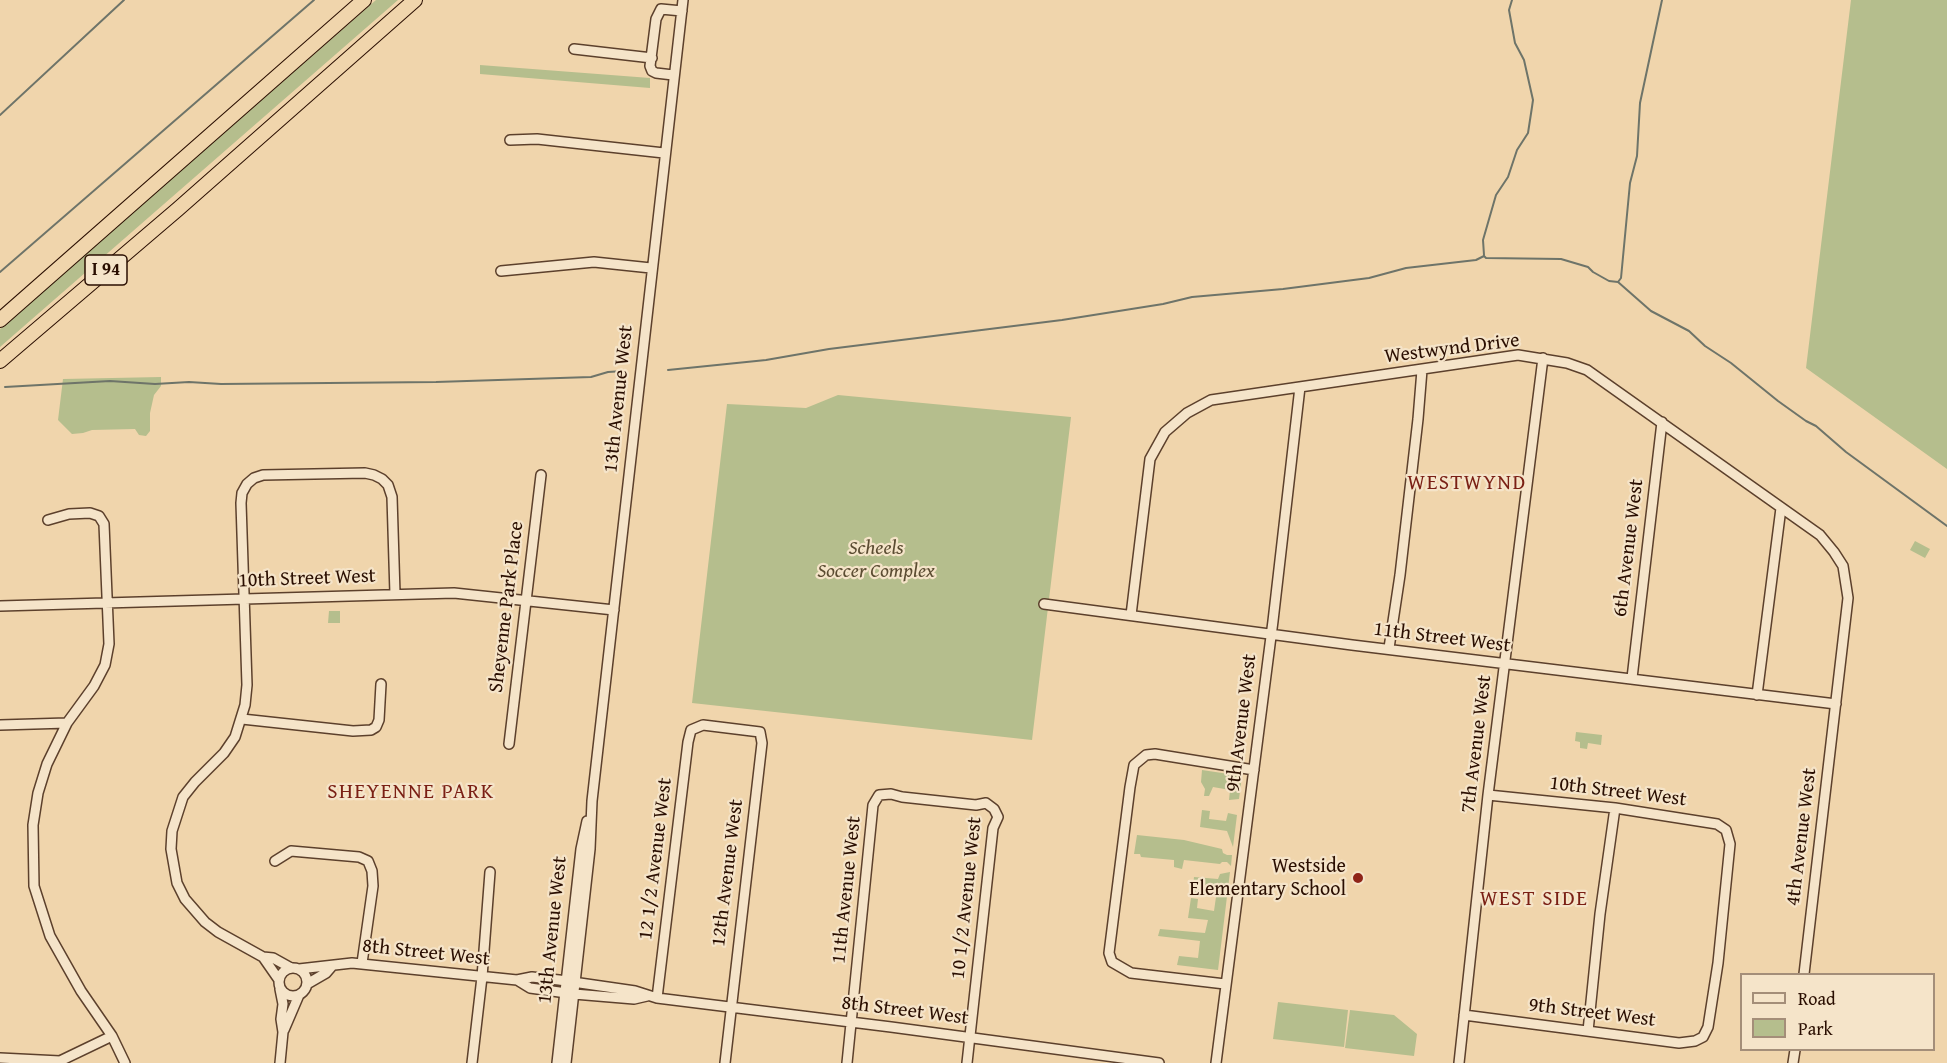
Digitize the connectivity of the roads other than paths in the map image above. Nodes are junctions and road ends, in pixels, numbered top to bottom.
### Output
1 (364, 0) edge
2 (415, 0) edge
3 (682, 0) edge
4 (682, 11) junction
5 (574, 49) dead end
6 (652, 58) junction
7 (673, 75) junction
8 (510, 140) dead end
9 (664, 153) junction
10 (651, 268) junction
11 (501, 271) dead end
12 (0, 320) edge
13 (1543, 358) junction
14 (0, 361) edge
15 (1422, 370) junction
16 (1300, 387) junction
17 (1662, 422) junction
18 (541, 475) dead end
19 (1781, 508) junction
20 (48, 520) dead end
21 (395, 594) junction
22 (245, 599) junction
23 (526, 600) junction
24 (109, 603) junction
25 (1044, 604) dead end
26 (0, 606) edge
27 (614, 610) junction
28 (1131, 615) junction
29 (1271, 634) junction
30 (1389, 648) junction
31 (1505, 663) junction
32 (1632, 678) junction
33 (381, 684) dead end
34 (1757, 695) junction
35 (1836, 704) junction
36 (242, 719) junction
37 (67, 723) junction
38 (0, 725) edge
39 (696, 728) joint
40 (509, 744) dead end
41 (1254, 770) junction
42 (879, 795) joint
43 (1488, 795) junction
44 (1615, 808) junction
45 (275, 861) dead end
46 (490, 872) dead end
47 (263, 957) junction
48 (362, 963) junction
49 (332, 966) junction
50 (295, 968) junction
51 (1804, 973) edge
52 (482, 977) junction
53 (517, 980) junction
54 (571, 981) junction
55 (279, 984) junction
56 (307, 984) junction
57 (1225, 984) junction
58 (569, 993) junction
59 (299, 995) junction
60 (647, 996) junction
61 (657, 998) junction
62 (731, 1007) junction
63 (1464, 1016) junction
64 (851, 1022) junction
65 (1708, 1027) joint
66 (1588, 1031) junction
67 (283, 1032) junction
68 (112, 1036) junction
69 (970, 1038) junction
70 (0, 1059) edge
71 (1094, 1059) edge
72 (125, 1063) edge
73 (280, 1063) edge
74 (472, 1063) edge
75 (557, 1063) edge
76 (566, 1063) edge
77 (725, 1063) edge
78 (846, 1063) edge
79 (968, 1063) edge
80 (1159, 1063) edge
81 (1216, 1063) edge
82 (1459, 1063) edge

1 - 12 highway, I 94
2 - 14 highway, I 94
3 - 4 street, 13th Avenue West
4 - 6 street
4 - 7 street, 13th Avenue West
5 - 6 street
6 - 7 street
7 - 9 street, 13th Avenue West
8 - 9 street
9 - 10 street, 13th Avenue West
10 - 11 street
10 - 27 street, 13th Avenue West
13 - 15 street, Westwynd Drive
13 - 17 street, Westwynd Drive
13 - 31 street, 7th Avenue West
15 - 16 street, Westwynd Drive
15 - 30 street
16 - 28 street, Westwynd Drive
16 - 29 street, 9th Avenue West
17 - 19 street, Westwynd Drive
17 - 32 street, 6th Avenue West
18 - 23 street, Sheyenne Park Place
19 - 34 street
19 - 35 street, Westwynd Drive
20 - 24 street
21 - 22 street, 10th Street West
21 - 22 street
21 - 23 street, 10th Street West
22 - 24 street, 10th Street West
22 - 36 street
23 - 27 street, 10th Street West
23 - 40 street, Sheyenne Park Place
24 - 26 street, 10th Street West
24 - 37 street
25 - 28 street, 11th Street West
27 - 54 street, 13th Avenue West
28 - 29 street, 11th Street West
29 - 30 street, 11th Street West
29 - 41 street, 9th Avenue West
30 - 31 street, 11th Street West
31 - 32 street, 11th Street West
31 - 43 street, 7th Avenue West
32 - 34 street, 11th Street West
33 - 36 street
34 - 35 street, 11th Street West
35 - 51 street, 4th Avenue West
36 - 47 street
37 - 38 street
37 - 68 street
39 - 61 street, 12 1/2 Avenue West
39 - 62 street, 12th Avenue West
41 - 57 street, 9th Avenue West
41 - 57 street
42 - 64 street, 11th Avenue West
42 - 69 street, 10 1/2 Avenue West
43 - 44 street, 10th Street West
43 - 63 street, 7th Avenue West
44 - 65 street, 10th Street West
44 - 66 street
45 - 48 street
46 - 52 street
47 - 50 street
47 - 55 street
48 - 49 street, 8th Street West
48 - 52 street, 8th Street West
49 - 50 street, 8th Street West
49 - 56 street
50 - 55 street
50 - 56 street
52 - 53 street, 8th Street West
52 - 74 street
53 - 54 street, 8th Street West
53 - 58 street, 8th Street West
54 - 58 street, 13th Avenue West
54 - 60 street, 8th Street West
55 - 59 street
55 - 67 street
56 - 59 street
57 - 81 street, 9th Avenue West
58 - 60 street, 8th Street West
58 - 75 street, 13th Avenue West
58 - 76 street, 13th Avenue West
59 - 67 street
60 - 61 street, 8th Street West
61 - 62 street, 8th Street West
62 - 64 street, 8th Street West
62 - 77 street, 12th Avenue West
63 - 66 street, 9th Street West
63 - 82 street, 7th Avenue West
64 - 69 street, 8th Street West
64 - 78 street, 11th Avenue West
65 - 66 street, 9th Street West
67 - 73 street
68 - 70 street
68 - 72 street
69 - 71 street, 8th Street West
69 - 79 street, 10 1/2 Avenue West
71 - 80 street, 8th Street West

